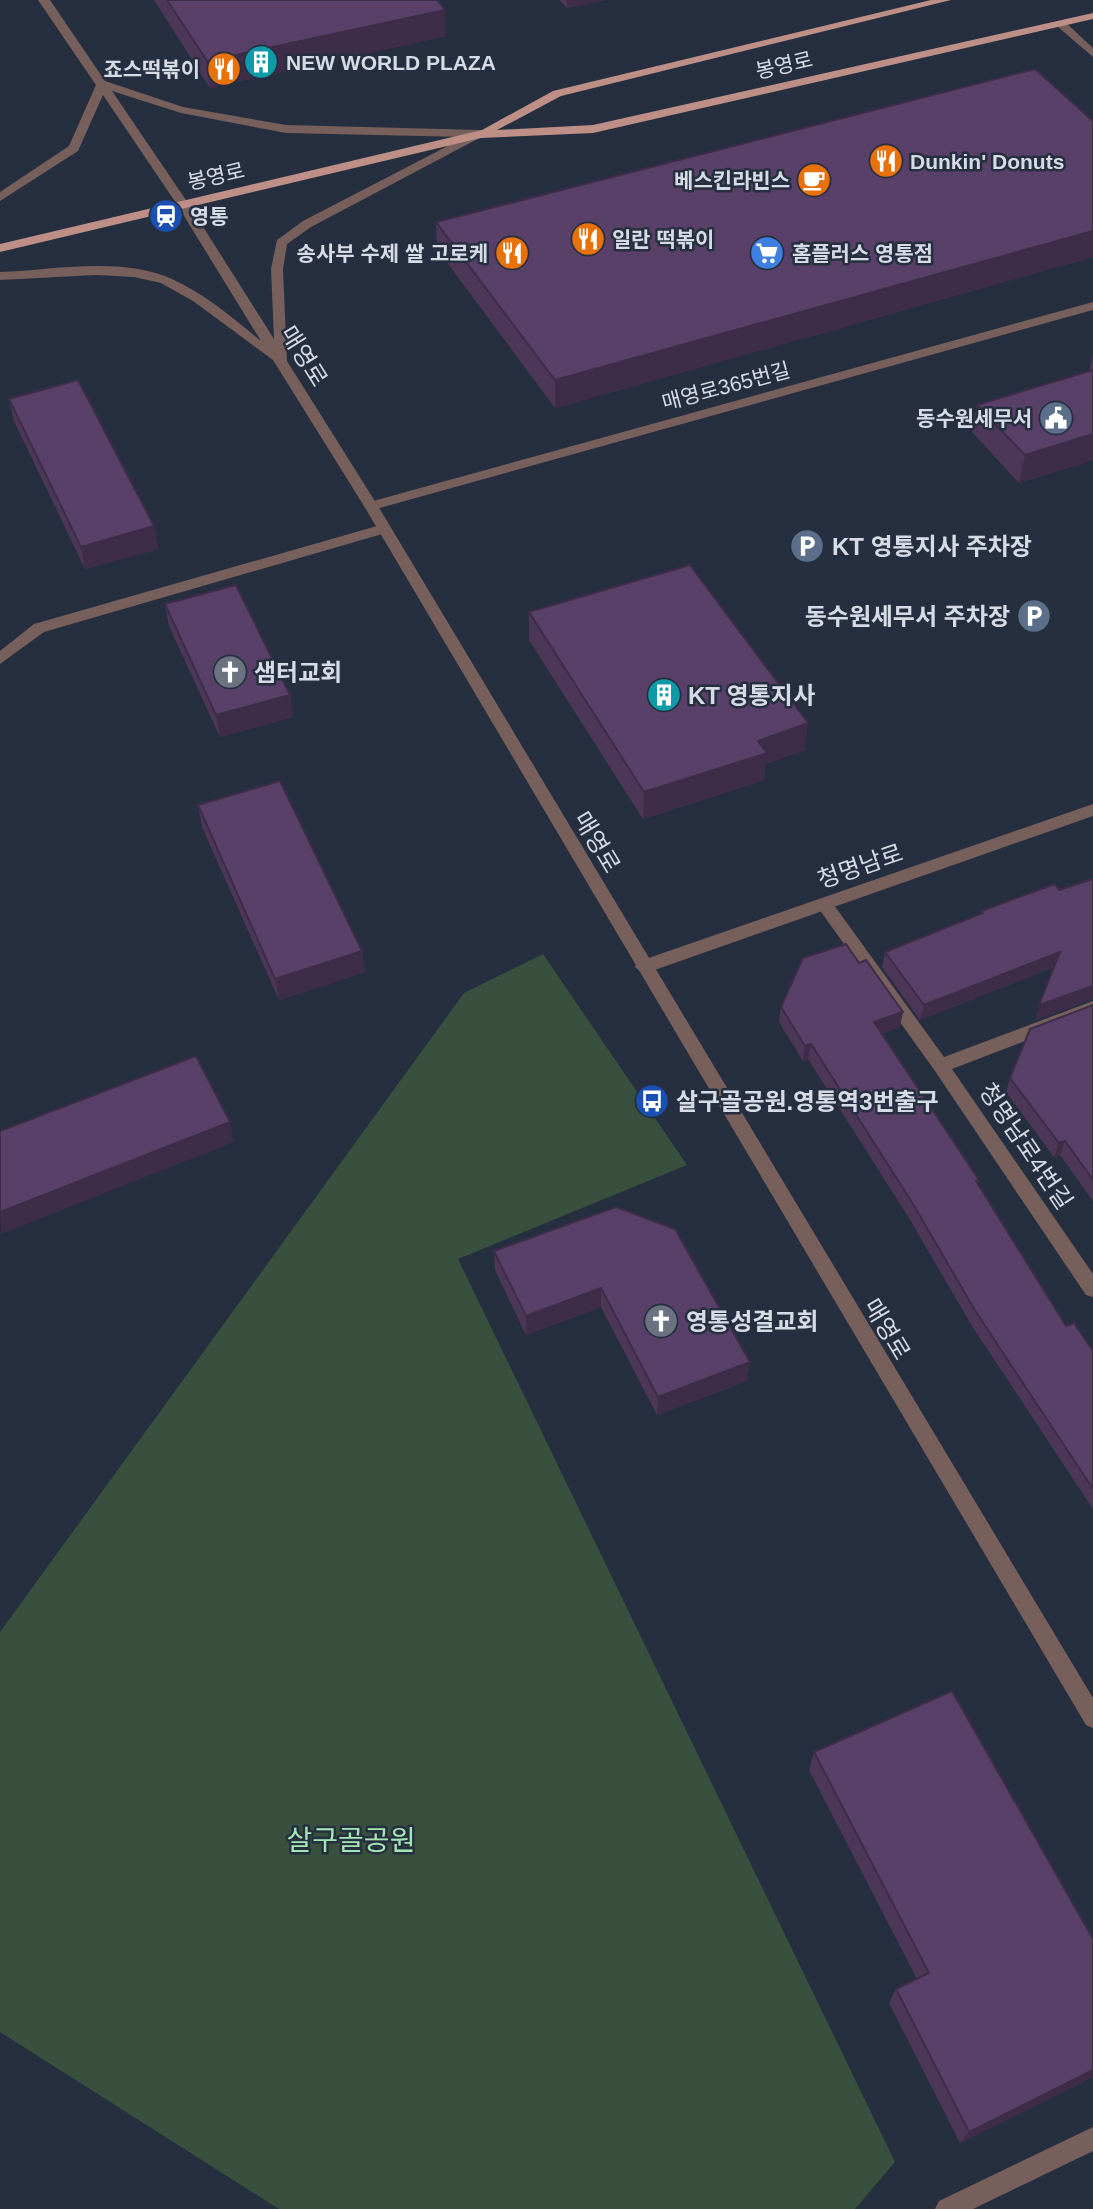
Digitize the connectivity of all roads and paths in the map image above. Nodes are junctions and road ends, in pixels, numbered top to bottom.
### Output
1 (44, 0) edge
2 (946, 0) edge
3 (1093, 16) edge
4 (1061, 24) junction
5 (1093, 54) edge
6 (102, 84) junction
7 (481, 134) junction
8 (0, 197) edge
9 (182, 203) junction
10 (0, 248) edge
11 (0, 276) edge
12 (1093, 306) edge
13 (281, 362) junction
14 (371, 506) junction
15 (384, 529) junction
16 (0, 659) edge
17 (1093, 810) edge
18 (825, 905) junction
19 (643, 967) junction
20 (1093, 1008) edge
21 (941, 1066) junction
22 (1093, 1289) edge
23 (1093, 1718) edge
24 (1093, 2139) edge
25 (947, 2209) edge

1 - 6 street, 매영로
2 - 7 main road, 봉영로
3 - 4 main road, 봉영로
4 - 5 street
4 - 7 main road, 봉영로
6 - 7 street
6 - 8 street
6 - 9 street, 매영로
7 - 9 main road, 봉영로
7 - 13 street
9 - 10 main road, 봉영로
9 - 13 street, 매영로
11 - 13 street
12 - 14 street, 매영로365번길
13 - 14 street, 매영로
14 - 15 street, 매영로
15 - 16 street
15 - 19 street, 매영로
17 - 18 street, 청명남로
18 - 19 street, 청명남로
18 - 21 street, 청명남로4번길
19 - 23 street, 매영로
20 - 21 street, 청명남로4번길
21 - 22 street, 청명남로4번길
24 - 25 street

